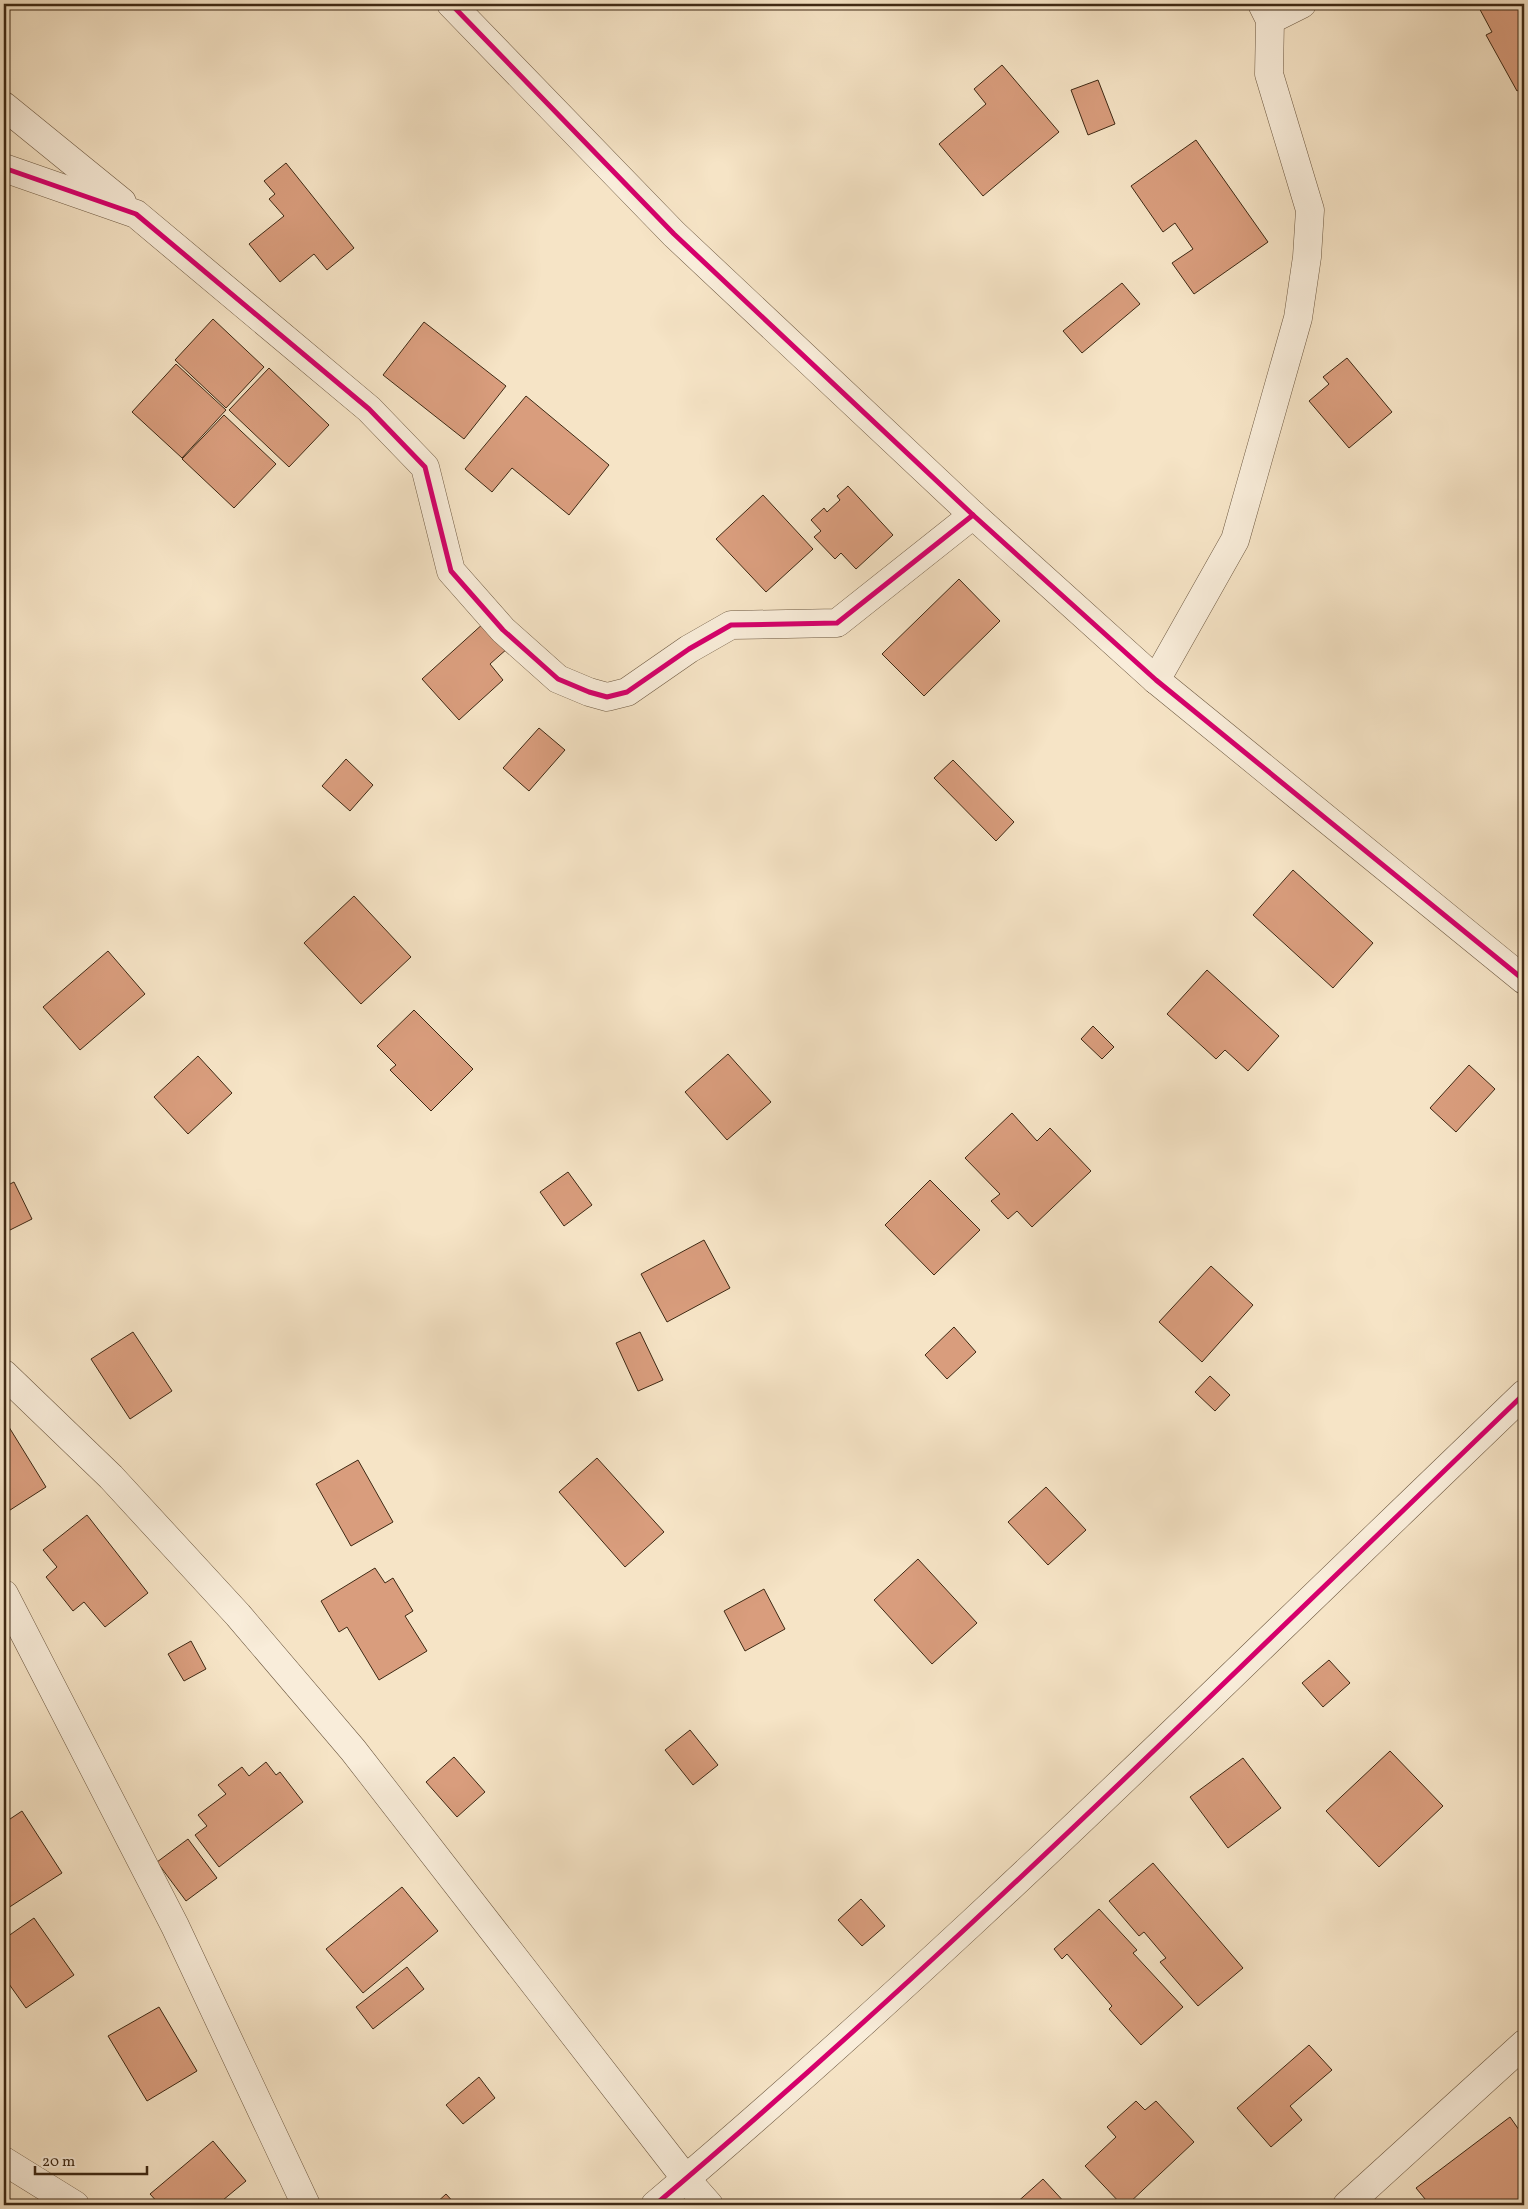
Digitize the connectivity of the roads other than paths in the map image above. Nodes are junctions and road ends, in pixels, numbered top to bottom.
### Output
1 (451, 4) edge
2 (1302, 4) edge
3 (1266, 12) edge
4 (4, 106) edge
5 (4, 168) edge
6 (136, 214) junction
7 (973, 515) junction
8 (1156, 680) junction
9 (1524, 980) edge
10 (4, 1374) edge
11 (1524, 1394) edge
12 (4, 1594) edge
13 (1520, 2056) edge
14 (4, 2161) edge
15 (686, 2179) junction
16 (75, 2205) edge
17 (306, 2205) edge
18 (656, 2205) edge
19 (708, 2205) edge
20 (1347, 2205) edge

1 - 7 street
2 - 3 street
3 - 8 street
4 - 6 street
5 - 6 street
6 - 7 street
7 - 8 street
8 - 9 street
10 - 15 street
11 - 15 street
12 - 17 street
13 - 20 street
14 - 16 street
15 - 18 street
15 - 19 street

